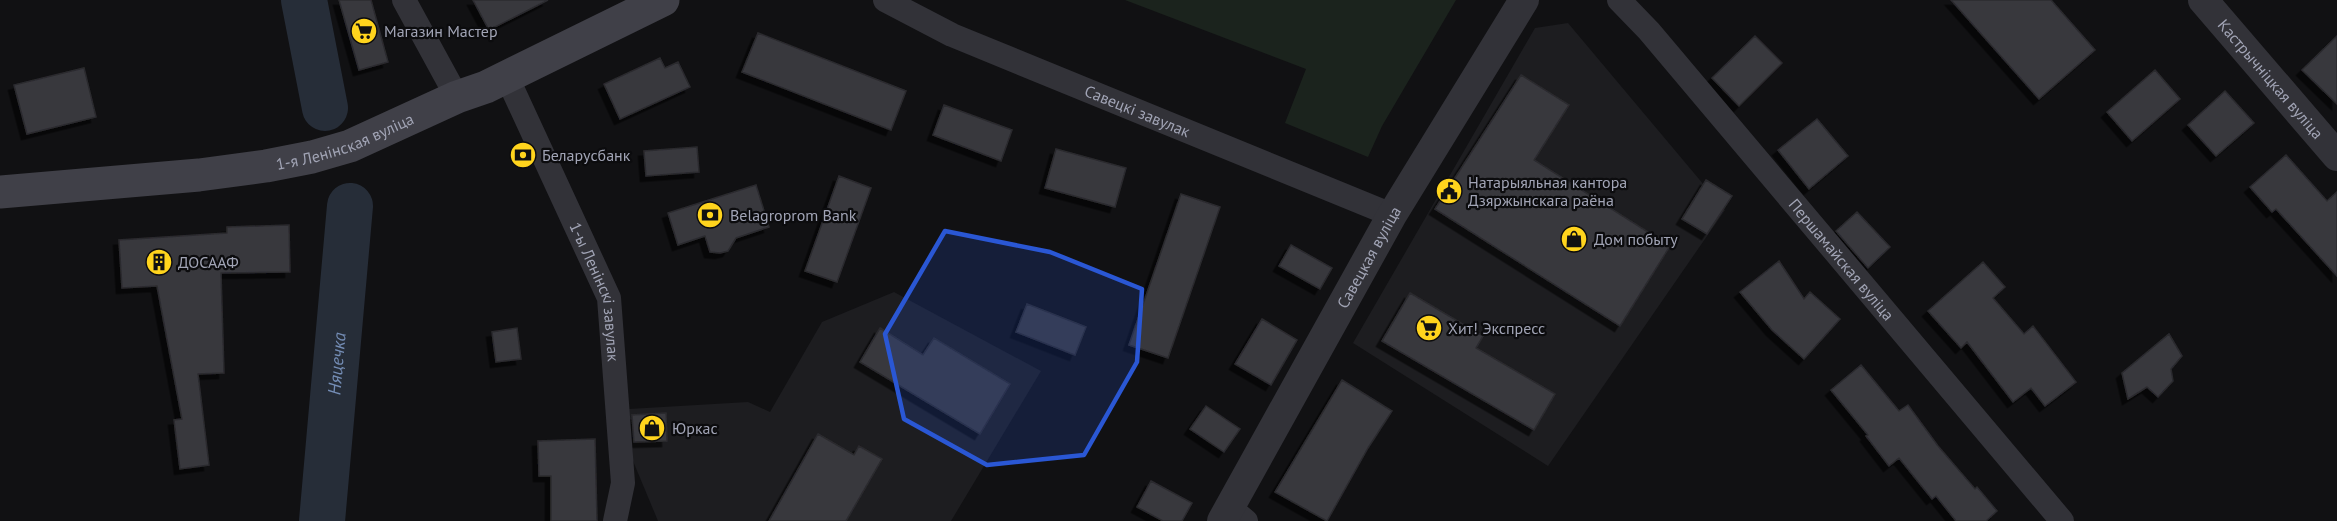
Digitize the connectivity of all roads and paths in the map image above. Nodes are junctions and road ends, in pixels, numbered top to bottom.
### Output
1 (404, 0) edge
2 (663, 0) edge
3 (885, 0) edge
4 (1524, 0) edge
5 (1619, 0) edge
6 (2203, 0) edge
7 (507, 77) junction
8 (457, 98) junction
9 (2337, 156) edge
10 (0, 192) edge
11 (1392, 215) junction
12 (1233, 517) edge
13 (615, 521) edge
14 (2062, 521) edge

1 - 8 street
2 - 7 main road, 1-я Ленінская вуліца
3 - 11 street, Савецкі завулак
4 - 11 street, Савецкая вуліца
5 - 14 street, Першамайская вуліца
6 - 9 street, Кастрычніцкая вуліца
7 - 8 main road, 1-я Ленінская вуліца
7 - 13 street, 1-ы Ленінскі завулак
8 - 10 main road, 1-я Ленінская вуліца
11 - 12 street, Савецкая вуліца

